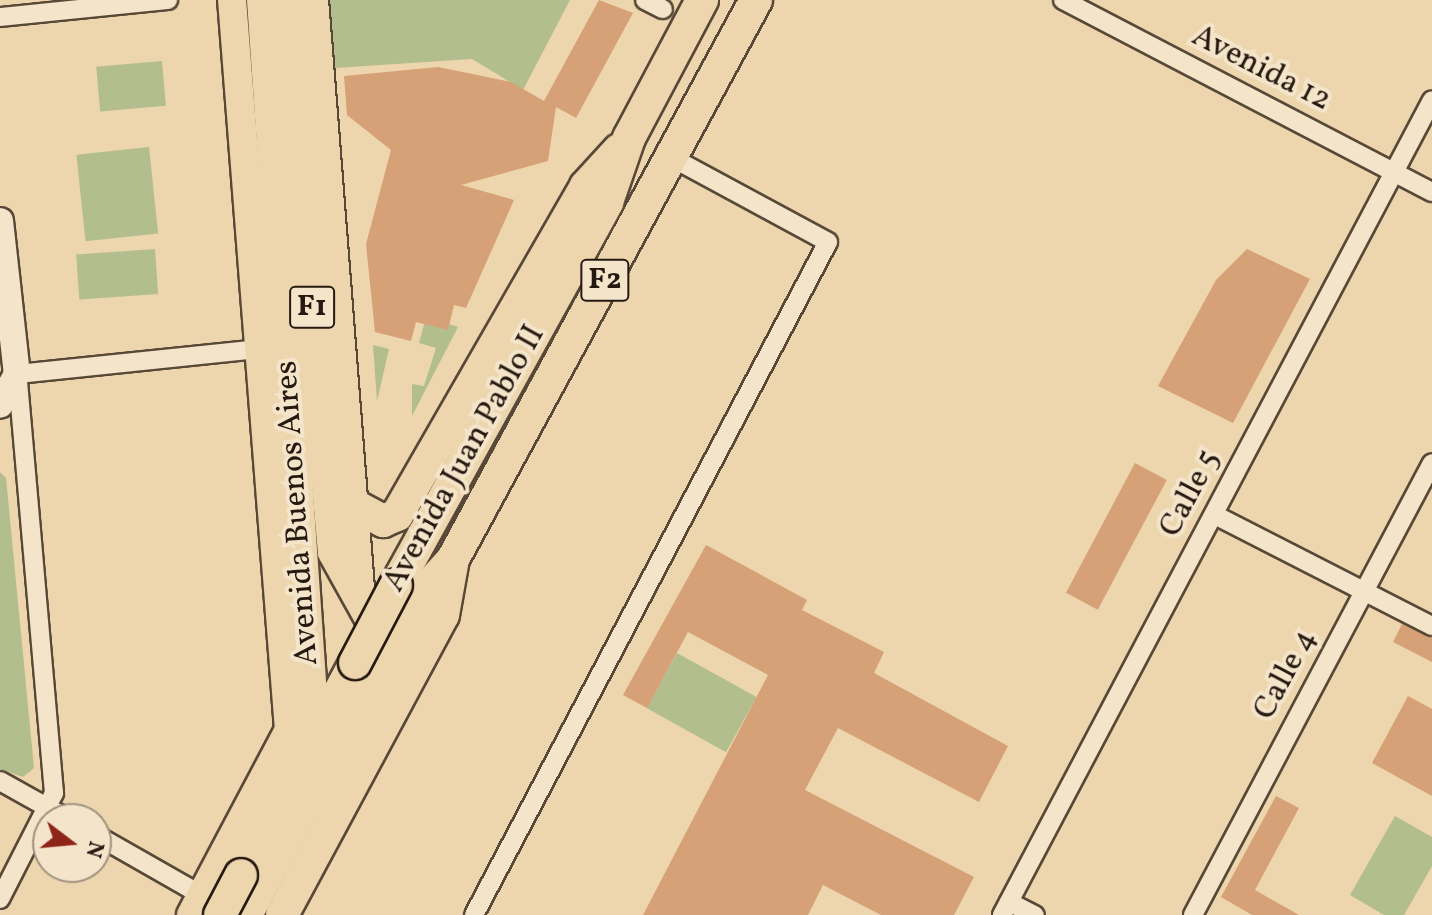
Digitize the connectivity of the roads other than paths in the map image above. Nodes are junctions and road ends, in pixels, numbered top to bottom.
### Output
1 (168, 0) edge
2 (232, 0) edge
3 (263, 0) edge
4 (285, 0) edge
5 (314, 0) edge
6 (645, 0) edge
7 (702, 0) edge
8 (756, 0) edge
9 (1063, 0) edge
10 (663, 9) dead end
11 (0, 17) edge
12 (1432, 100) edge
13 (629, 138) junction
14 (671, 157) junction
15 (1393, 171) junction
16 (1432, 192) edge
17 (0, 221) edge
18 (261, 349) junction
19 (17, 374) junction
20 (0, 405) edge
21 (1432, 463) edge
22 (357, 507) junction
23 (1215, 515) junction
24 (453, 559) junction
25 (1364, 592) junction
26 (361, 608) junction
27 (1432, 626) edge
28 (388, 649) junction
29 (302, 734) junction
30 (0, 781) edge
31 (40, 803) edge
32 (51, 803) edge
33 (32, 843) edge
34 (112, 846) edge
35 (251, 880) junction
36 (0, 899) edge
37 (204, 908) edge
38 (1006, 908) edge
39 (236, 915) edge
40 (246, 915) edge
41 (282, 915) edge
42 (474, 915) edge
43 (1035, 915) edge
44 (1193, 915) edge

1 - 11 street
2 - 18 main road, Avenida Buenos Aires
3 - 29 highway, Avenida Buenos Aires / F1
4 - 26 highway, Avenida Buenos Aires / F1
5 - 22 main road, Avenida Buenos Aires
6 - 10 street
7 - 13 highway, Avenida Juan Pablo II / F2
8 - 14 highway, Avenida Juan Pablo II / F2
9 - 15 street, Avenida 12
12 - 15 street, Calle 5
13 - 22 highway
13 - 29 highway, Avenida Juan Pablo II / F2, bridge
14 - 24 highway, Avenida Juan Pablo II / F2
14 - 42 street
15 - 16 street, Avenida 12
15 - 23 street, Calle 5
17 - 19 street
18 - 19 street
18 - 29 main road, Avenida Buenos Aires
19 - 20 street
19 - 32 street
21 - 25 street, Calle 4
22 - 26 main road, Avenida Buenos Aires
23 - 25 street
23 - 38 street, Calle 5
24 - 28 highway, F2
24 - 41 highway, Avenida Juan Pablo II / F2
25 - 27 street
25 - 44 street, Calle 4
26 - 28 highway, Avenida Buenos Aires / F1
28 - 35 highway, F2
29 - 35 highway, Avenida Juan Pablo II / F2
29 - 37 main road, Avenida Juan Pablo II
30 - 31 street
33 - 36 street
34 - 37 street
35 - 37 highway, Avenida Juan Pablo II / F2, bridge
35 - 40 highway, F2
37 - 39 street
38 - 43 street

